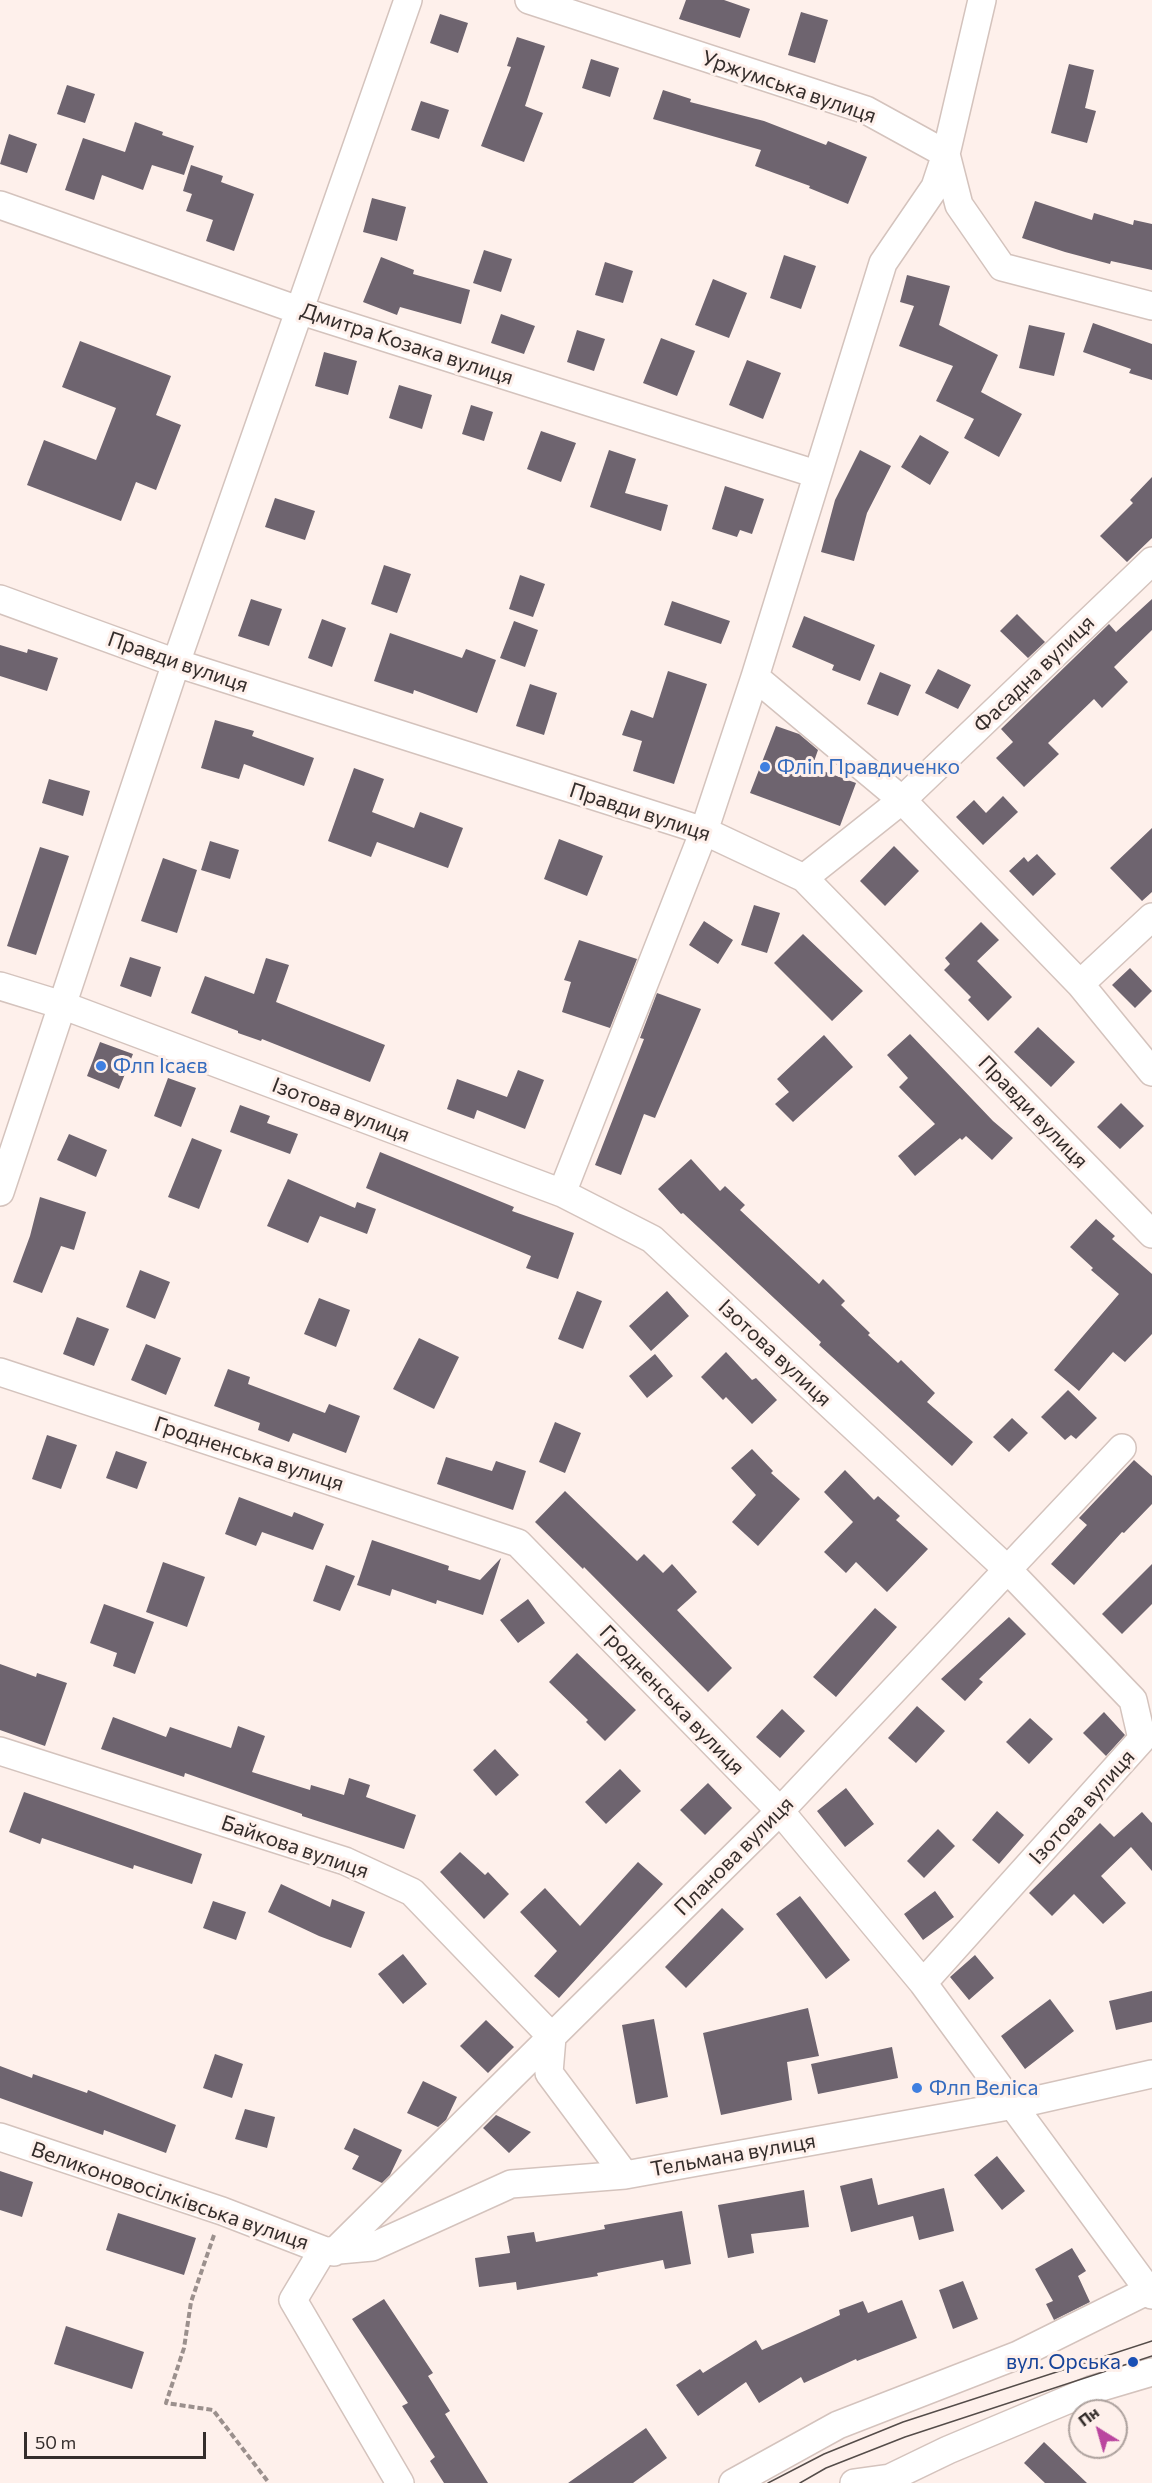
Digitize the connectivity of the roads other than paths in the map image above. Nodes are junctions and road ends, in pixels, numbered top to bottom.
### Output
1 (408, 0) edge
2 (529, 0) edge
3 (982, 0) edge
4 (946, 154) junction
5 (0, 206) edge
6 (1152, 306) edge
7 (298, 310) junction
8 (816, 474) junction
9 (1152, 561) edge
10 (0, 599) edge
11 (176, 663) junction
12 (756, 676) junction
13 (902, 800) junction
14 (704, 831) junction
15 (804, 878) junction
16 (1152, 917) edge
17 (1080, 984) junction
18 (0, 986) edge
19 (62, 1005) junction
20 (1152, 1072) edge
21 (0, 1192) edge
22 (562, 1193) junction
23 (1152, 1234) edge
24 (0, 1372) edge
25 (1122, 1448) dead end
26 (1008, 1570) junction
27 (0, 1751) edge
28 (780, 1811) junction
29 (923, 1983) junction
30 (552, 2037) junction
31 (1152, 2074) edge
32 (1014, 2105) junction
33 (0, 2138) edge
34 (625, 2175) junction
35 (329, 2251) junction
36 (1150, 2293) edge
37 (1152, 2372) edge
38 (400, 2483) edge
39 (733, 2483) edge
40 (855, 2483) edge

1 - 7 street
2 - 4 street, Уржумська вулиця
3 - 4 street
4 - 6 street
4 - 8 street
5 - 7 street, Дмитра Козака вулиця
7 - 8 street, Дмитра Козака вулиця
7 - 11 street
8 - 12 street
9 - 13 street, Фасадна вулиця
10 - 11 street, Правди вулиця
11 - 14 street, Правди вулиця
11 - 19 street
12 - 13 street
12 - 14 street
13 - 15 street, Фасадна вулиця
13 - 17 street
14 - 15 street, Правди вулиця
14 - 22 street
15 - 23 street, Правди вулиця
16 - 17 street
17 - 20 street
18 - 19 street, Ізотова вулиця
19 - 21 street
19 - 22 street, Ізотова вулиця
22 - 26 street, Ізотова вулиця
24 - 28 street, Гродненська вулиця
25 - 26 street, Планова вулиця
26 - 28 street, Планова вулиця
26 - 29 street, Ізотова вулиця
27 - 30 street, Байкова вулиця
28 - 29 street, Гродненська вулиця
28 - 30 street, Планова вулиця
29 - 32 street, Гродненська вулиця
30 - 34 street
30 - 35 street, Планова вулиця
31 - 32 street, Тельмана вулиця
32 - 34 street, Тельмана вулиця
32 - 36 street, Гродненська вулиця
33 - 35 street, Великоновосілківська вулиця
34 - 35 street, Тельмана вулиця
35 - 38 street, Великоновосілківська вулиця
36 - 39 street
37 - 40 street

